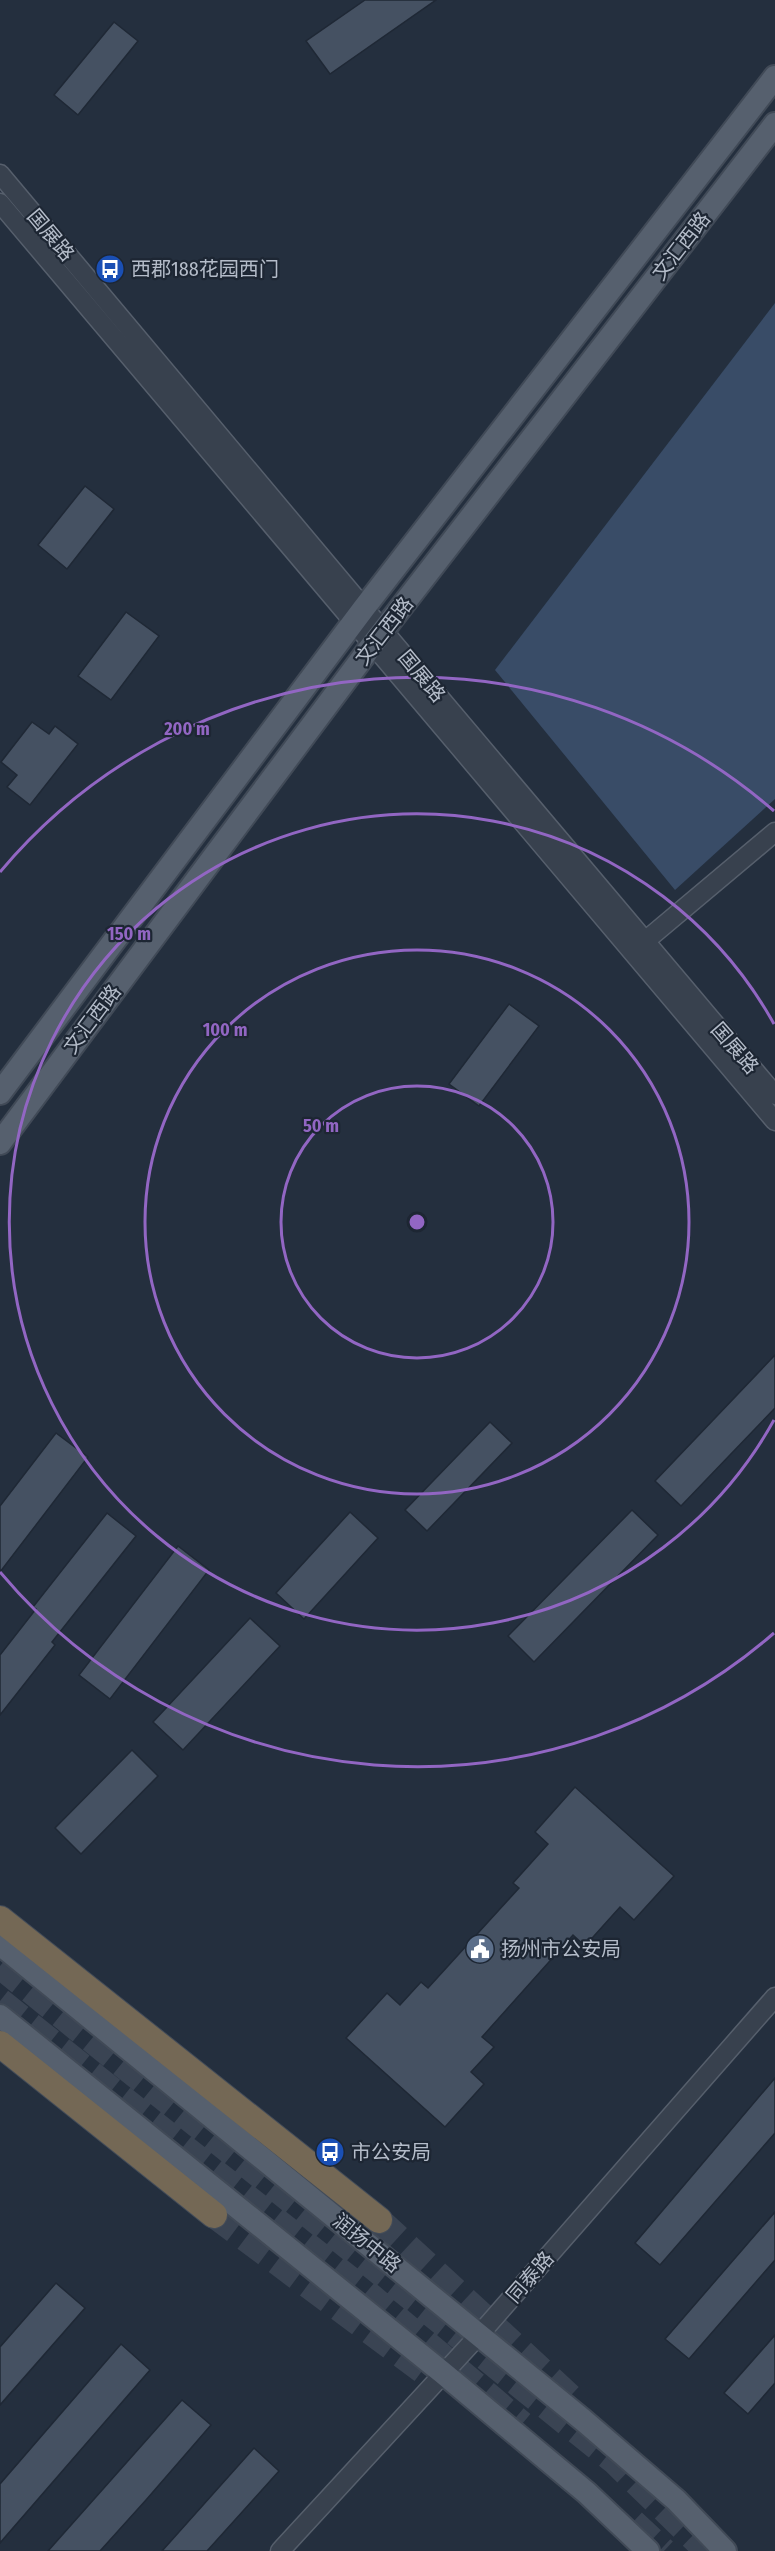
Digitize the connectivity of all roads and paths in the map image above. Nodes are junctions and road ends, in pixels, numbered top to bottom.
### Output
1 (775, 77) edge
2 (775, 124) edge
3 (0, 174) edge
4 (0, 203) edge
5 (358, 616) junction
6 (378, 638) junction
7 (775, 832) edge
8 (644, 942) junction
9 (0, 1092) edge
10 (775, 1095) edge
11 (775, 1121) edge
12 (0, 1143) edge
13 (0, 1919) edge
14 (0, 1944) edge
15 (775, 1997) edge
16 (0, 2016) edge
17 (0, 2044) edge
18 (214, 2215) tunnel mouth
19 (379, 2220) tunnel mouth
20 (479, 2335) junction
21 (443, 2373) junction
22 (280, 2551) edge
23 (648, 2551) edge
24 (725, 2551) edge

1 - 5 main road, 文汇西路
2 - 6 main road, 文汇西路
3 - 5 street, 国展路
4 - 5 street, 国展路
5 - 6 street, 国展路
5 - 9 main road, 文汇西路
6 - 8 street, 国展路
6 - 11 street, 国展路
6 - 12 main road, 文汇西路
7 - 8 street
8 - 10 street, 国展路
13 - 19 highway
14 - 20 main road, 润扬中路
15 - 20 street, 同泰路
16 - 21 main road
17 - 18 highway
20 - 21 street, 同泰路
20 - 24 main road, 润扬中路
21 - 22 street, 同泰路
21 - 23 main road

